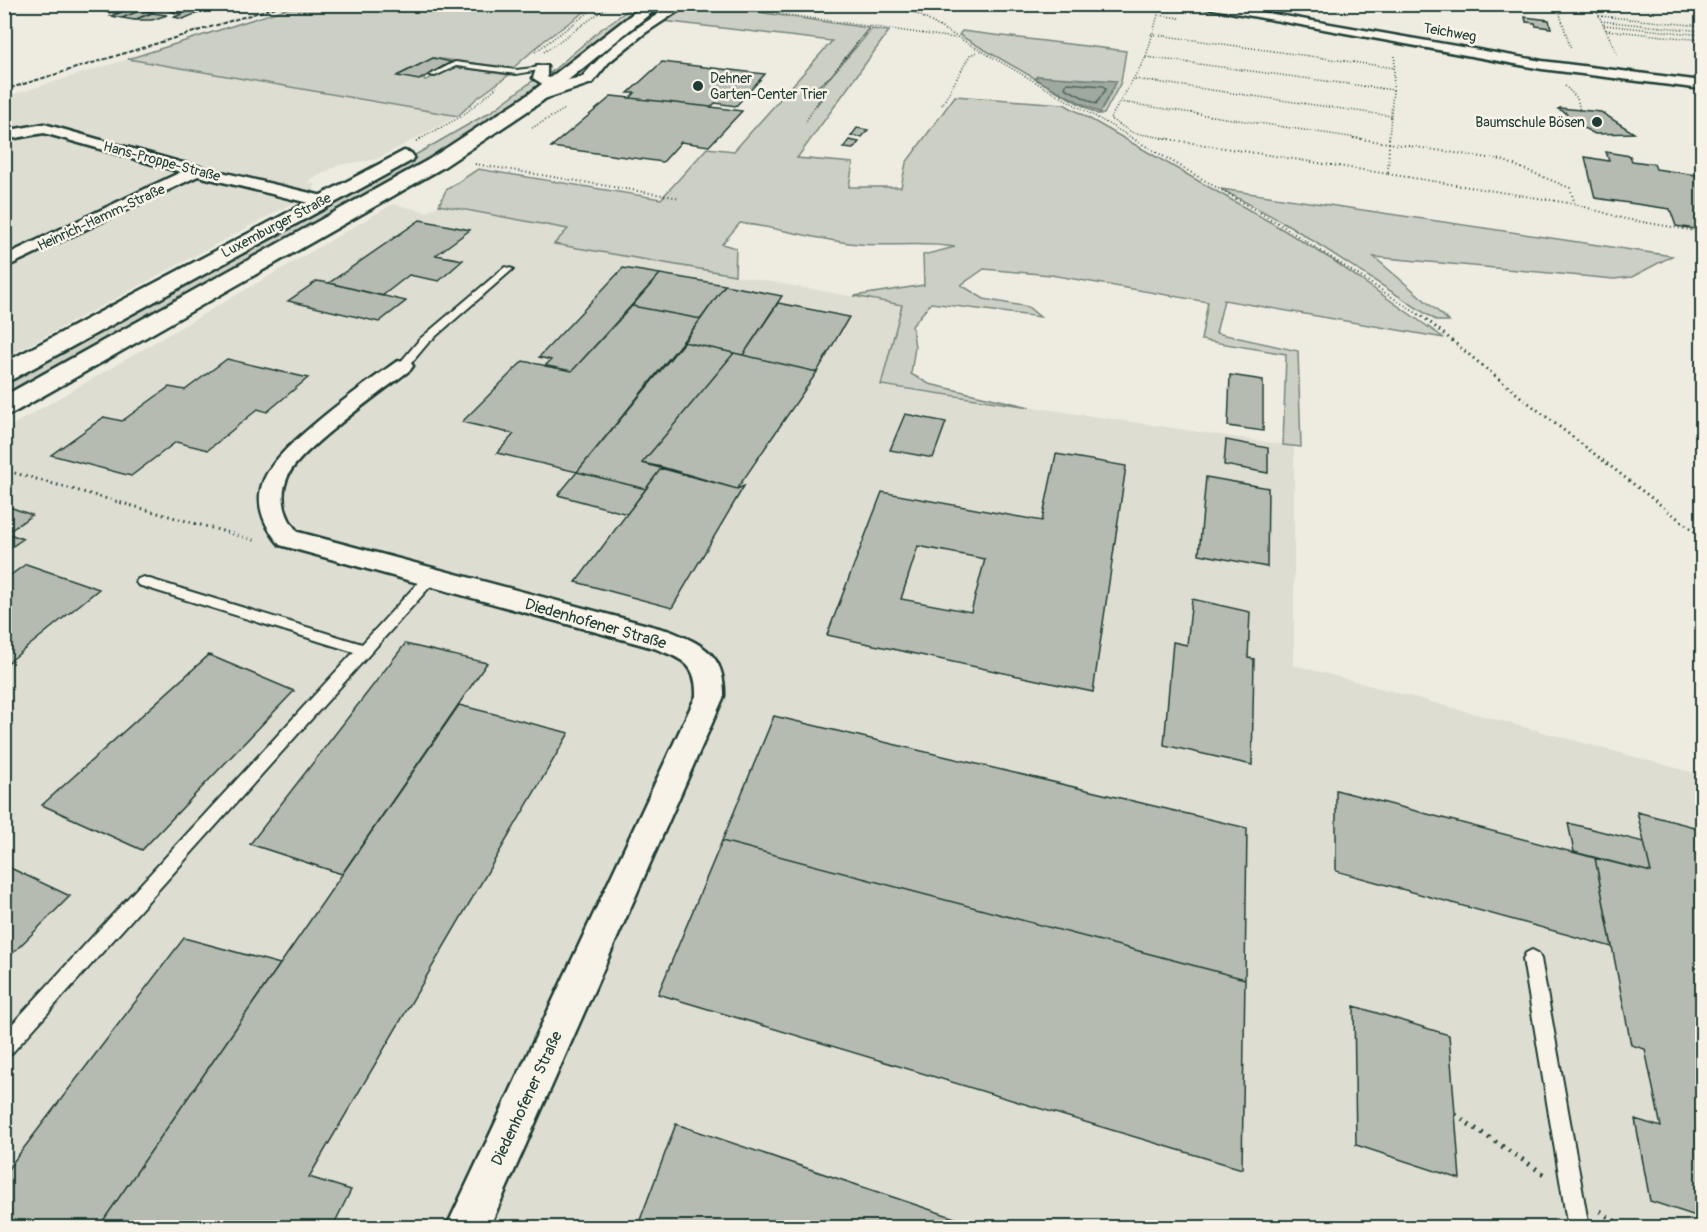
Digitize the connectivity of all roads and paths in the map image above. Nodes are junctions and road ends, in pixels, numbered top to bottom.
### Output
1 (162, 4) edge
2 (195, 4) edge
3 (211, 4) edge
4 (241, 4) edge
5 (600, 4) edge
6 (630, 4) edge
7 (655, 4) edge
8 (683, 4) edge
9 (708, 4) edge
10 (900, 4) edge
11 (1192, 4) edge
12 (1557, 4) edge
13 (1596, 10) dead end
14 (1599, 16) junction
15 (613, 17) dead end
16 (1180, 18) dead end
17 (1601, 21) junction
18 (1603, 25) junction
19 (1702, 26) edge
20 (869, 28) junction
21 (1605, 30) junction
22 (1702, 31) edge
23 (1151, 34) junction
24 (1702, 35) edge
25 (956, 38) junction
26 (1702, 40) edge
27 (1396, 49) dead end
28 (977, 52) junction
29 (1628, 56) dead end
30 (1146, 57) junction
31 (1576, 67) junction
32 (1395, 68) junction
33 (516, 72) junction
34 (548, 72) junction
35 (433, 75) dead end
36 (1135, 79) junction
37 (574, 85) junction
38 (1702, 86) edge
39 (1394, 90) junction
40 (535, 98) junction
41 (1120, 102) junction
42 (942, 105) dead end
43 (1391, 116) junction
44 (805, 123) dead end
45 (4, 136) edge
46 (1389, 143) junction
47 (472, 163) dead end
48 (197, 171) junction
49 (1388, 174) junction
50 (680, 198) dead end
51 (321, 201) junction
52 (1575, 204) junction
53 (1702, 232) edge
54 (4, 262) edge
55 (508, 269) dead end
56 (404, 366) joint
57 (4, 374) edge
58 (4, 407) edge
59 (4, 470) edge
60 (1702, 537) edge
61 (289, 539) junction
62 (431, 577) junction
63 (143, 582) dead end
64 (364, 650) junction
65 (1532, 958) dead end
66 (4, 1047) edge
67 (1455, 1115) dead end
68 (1554, 1181) dead end
69 (1594, 1208) dead end
70 (467, 1227) edge
71 (1579, 1227) edge
72 (1624, 1227) edge

1 - 2 street
3 - 4 lane
5 - 33 path
6 - 15 main road
7 - 34 main road, Luxemburger Straße
8 - 37 street, Luxemburger Straße
9 - 20 path
10 - 25 path
11 - 31 street, Teichweg
12 - 31 path
13 - 14 path
14 - 17 path
14 - 19 path
16 - 23 path
17 - 18 path
17 - 22 path
18 - 21 path
18 - 24 path
20 - 25 path
20 - 44 path
21 - 26 path
21 - 29 path
23 - 30 path
23 - 32 path
25 - 28 path
27 - 32 path
28 - 42 path
28 - 60 path
30 - 36 path
30 - 39 path
31 - 38 street, Teichweg
32 - 39 path
33 - 34 lane
33 - 35 lane
34 - 37 street
34 - 40 main road, Luxemburger Straße
34 - 51 main road, Luxemburger Straße
36 - 41 path
36 - 43 path
37 - 40 street, Luxemburger Straße
39 - 43 path
40 - 58 main road, Luxemburger Straße
41 - 46 path
41 - 49 path
43 - 46 path
45 - 48 street, Hans-Proppe-Straße
46 - 49 path
46 - 52 path
47 - 50 path
48 - 51 street, Hans-Proppe-Straße
48 - 54 street, Heinrich-Hamm-Straße
49 - 52 path
51 - 57 main road, Luxemburger Straße
52 - 53 path
55 - 56 lane
56 - 61 street
59 - 61 path
61 - 62 street, Diedenhofener Straße
62 - 64 lane
62 - 70 street, Diedenhofener Straße
63 - 64 lane
64 - 66 lane
65 - 71 lane
67 - 68 path
69 - 72 path

